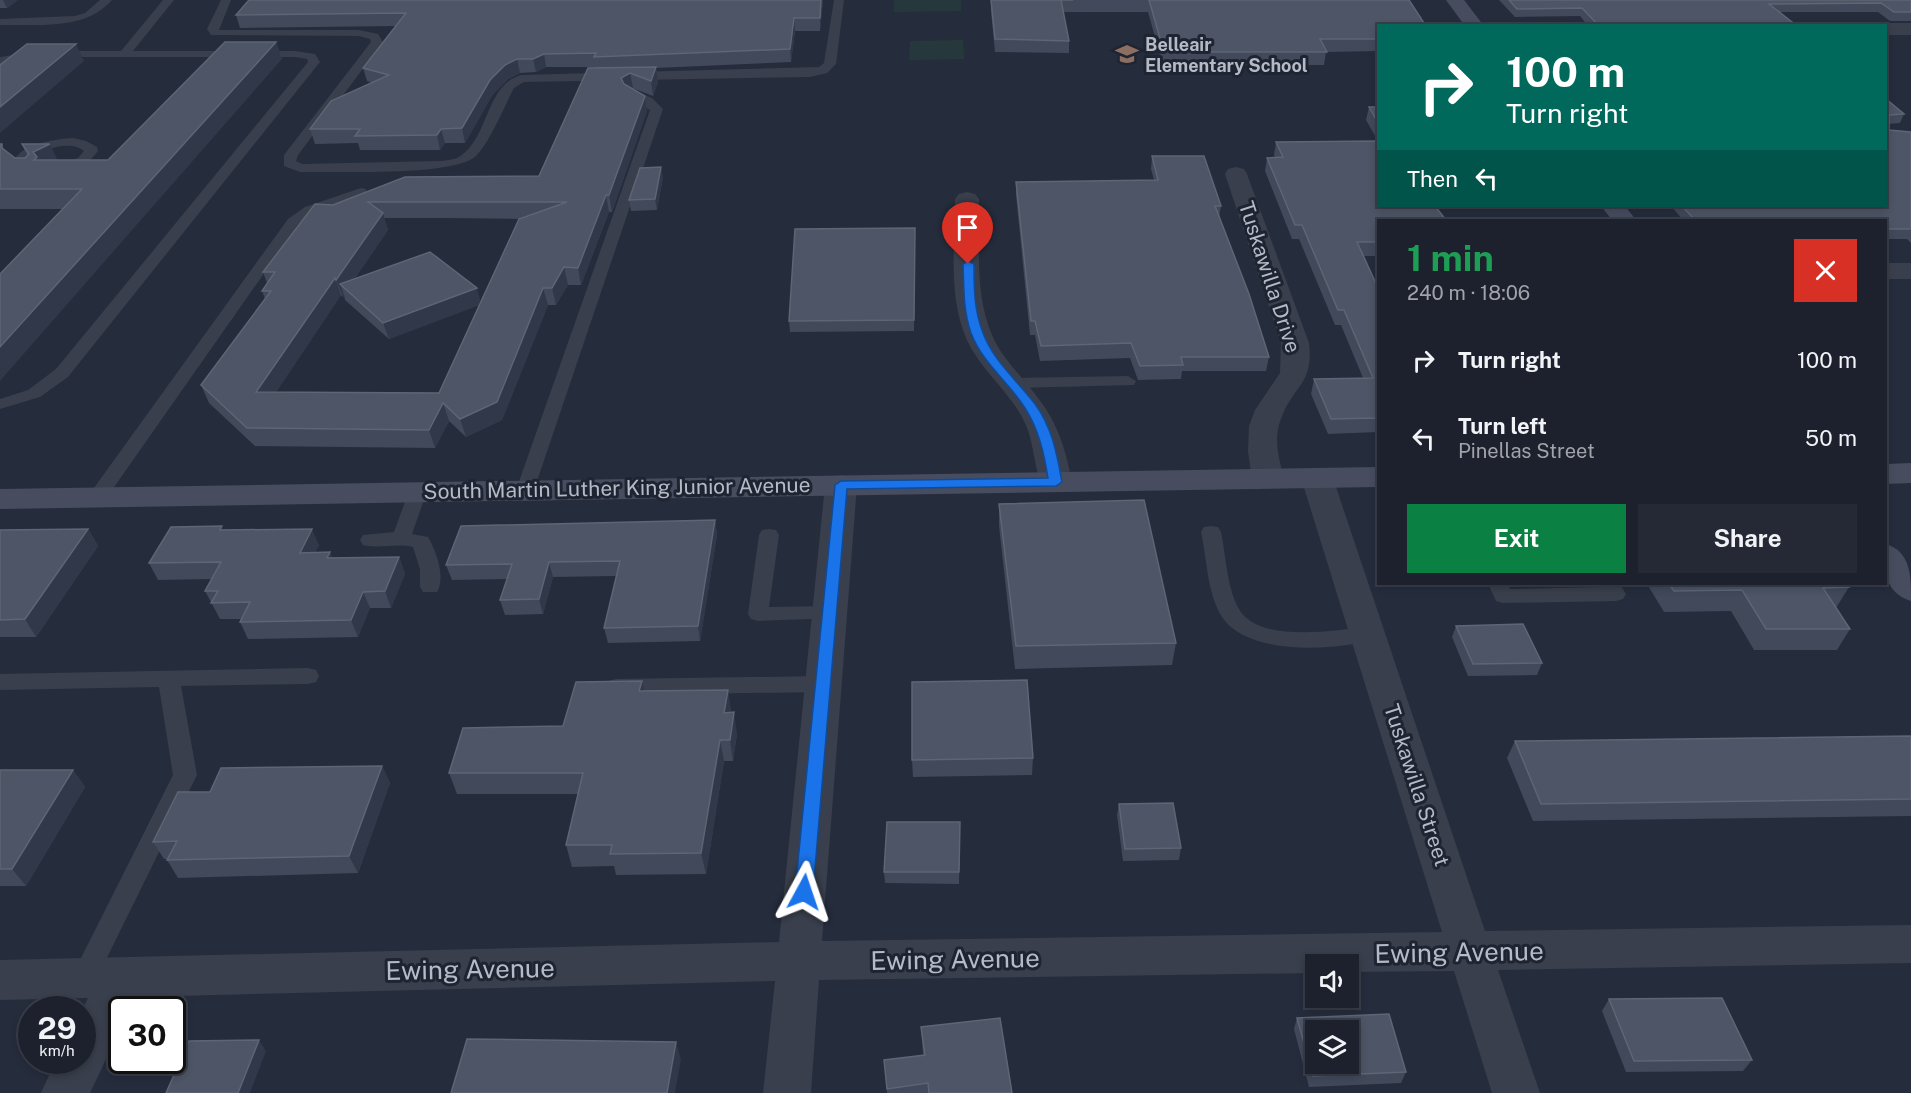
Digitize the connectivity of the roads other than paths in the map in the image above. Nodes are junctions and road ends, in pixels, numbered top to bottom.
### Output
1 (107, 0) edge
2 (169, 0) edge
3 (226, 0) edge
4 (838, 0) edge
5 (1455, 0) edge
6 (0, 22) edge
7 (1473, 24) edge
8 (1911, 28) edge
9 (1887, 29) edge
10 (125, 53) junction
11 (0, 61) edge
12 (632, 94) edge
13 (29, 172) edge
14 (51, 172) edge
15 (1236, 174) dead end
16 (360, 192) edge
17 (967, 198) dead end
18 (1614, 207) edge
19 (1623, 219) edge
20 (1887, 271) edge
21 (1911, 271) edge
22 (1128, 381) dead end
23 (1011, 384) junction
24 (0, 404) edge
25 (1911, 473) edge
26 (1887, 474) edge
27 (1377, 477) edge
28 (1268, 478) junction
29 (1317, 478) junction
30 (1056, 482) junction
31 (841, 485) junction
32 (525, 490) junction
33 (418, 491) junction
34 (98, 496) junction
35 (0, 499) edge
36 (1211, 532) dead end
37 (770, 535) dead end
38 (401, 538) junction
39 (369, 540) dead end
40 (1887, 556) edge
41 (1498, 585) edge
42 (1611, 585) edge
43 (430, 587) dead end
44 (1911, 589) edge
45 (830, 613) junction
46 (1368, 634) junction
47 (308, 676) dead end
48 (169, 679) junction
49 (0, 682) edge
50 (823, 684) junction
51 (600, 687) edge
52 (1911, 944) edge
53 (1471, 952) junction
54 (798, 961) junction
55 (103, 978) junction
56 (0, 980) edge
57 (96, 1005) edge
58 (74, 1074) edge
59 (65, 1093) edge
60 (787, 1093) edge
61 (1516, 1093) edge

1 - 6 lane
2 - 10 lane
3 - 4 lane
5 - 7 street
8 - 9 street
10 - 11 lane
10 - 24 lane
12 - 32 lane
13 - 14 lane
15 - 28 street, Tuskawilla Drive
16 - 34 lane
17 - 23 street
18 - 19 street
20 - 21 street
22 - 23 lane
23 - 30 street
25 - 26 street
27 - 29 street, South Martin Luther King Junior Avenue
28 - 29 street, South Martin Luther King Junior Avenue
28 - 30 street, South Martin Luther King Junior Avenue
29 - 46 street, Tuskawilla Street
30 - 31 street, South Martin Luther King Junior Avenue
31 - 32 street, South Martin Luther King Junior Avenue
31 - 45 street
32 - 33 street, South Martin Luther King Junior Avenue
33 - 34 street, South Martin Luther King Junior Avenue
33 - 38 lane
34 - 35 street, South Martin Luther King Junior Avenue
36 - 46 lane
37 - 45 lane
38 - 39 lane
38 - 43 lane
40 - 44 street
41 - 42 lane
45 - 50 street
46 - 53 street, Tuskawilla Street
47 - 48 lane
48 - 49 lane
48 - 55 lane
50 - 51 lane
50 - 54 street
52 - 53 street, Ewing Avenue
53 - 54 street, Ewing Avenue
53 - 61 street, Tuskawilla Street
54 - 55 street, Ewing Avenue
54 - 60 street
55 - 56 street, Ewing Avenue
55 - 57 street
58 - 59 street

